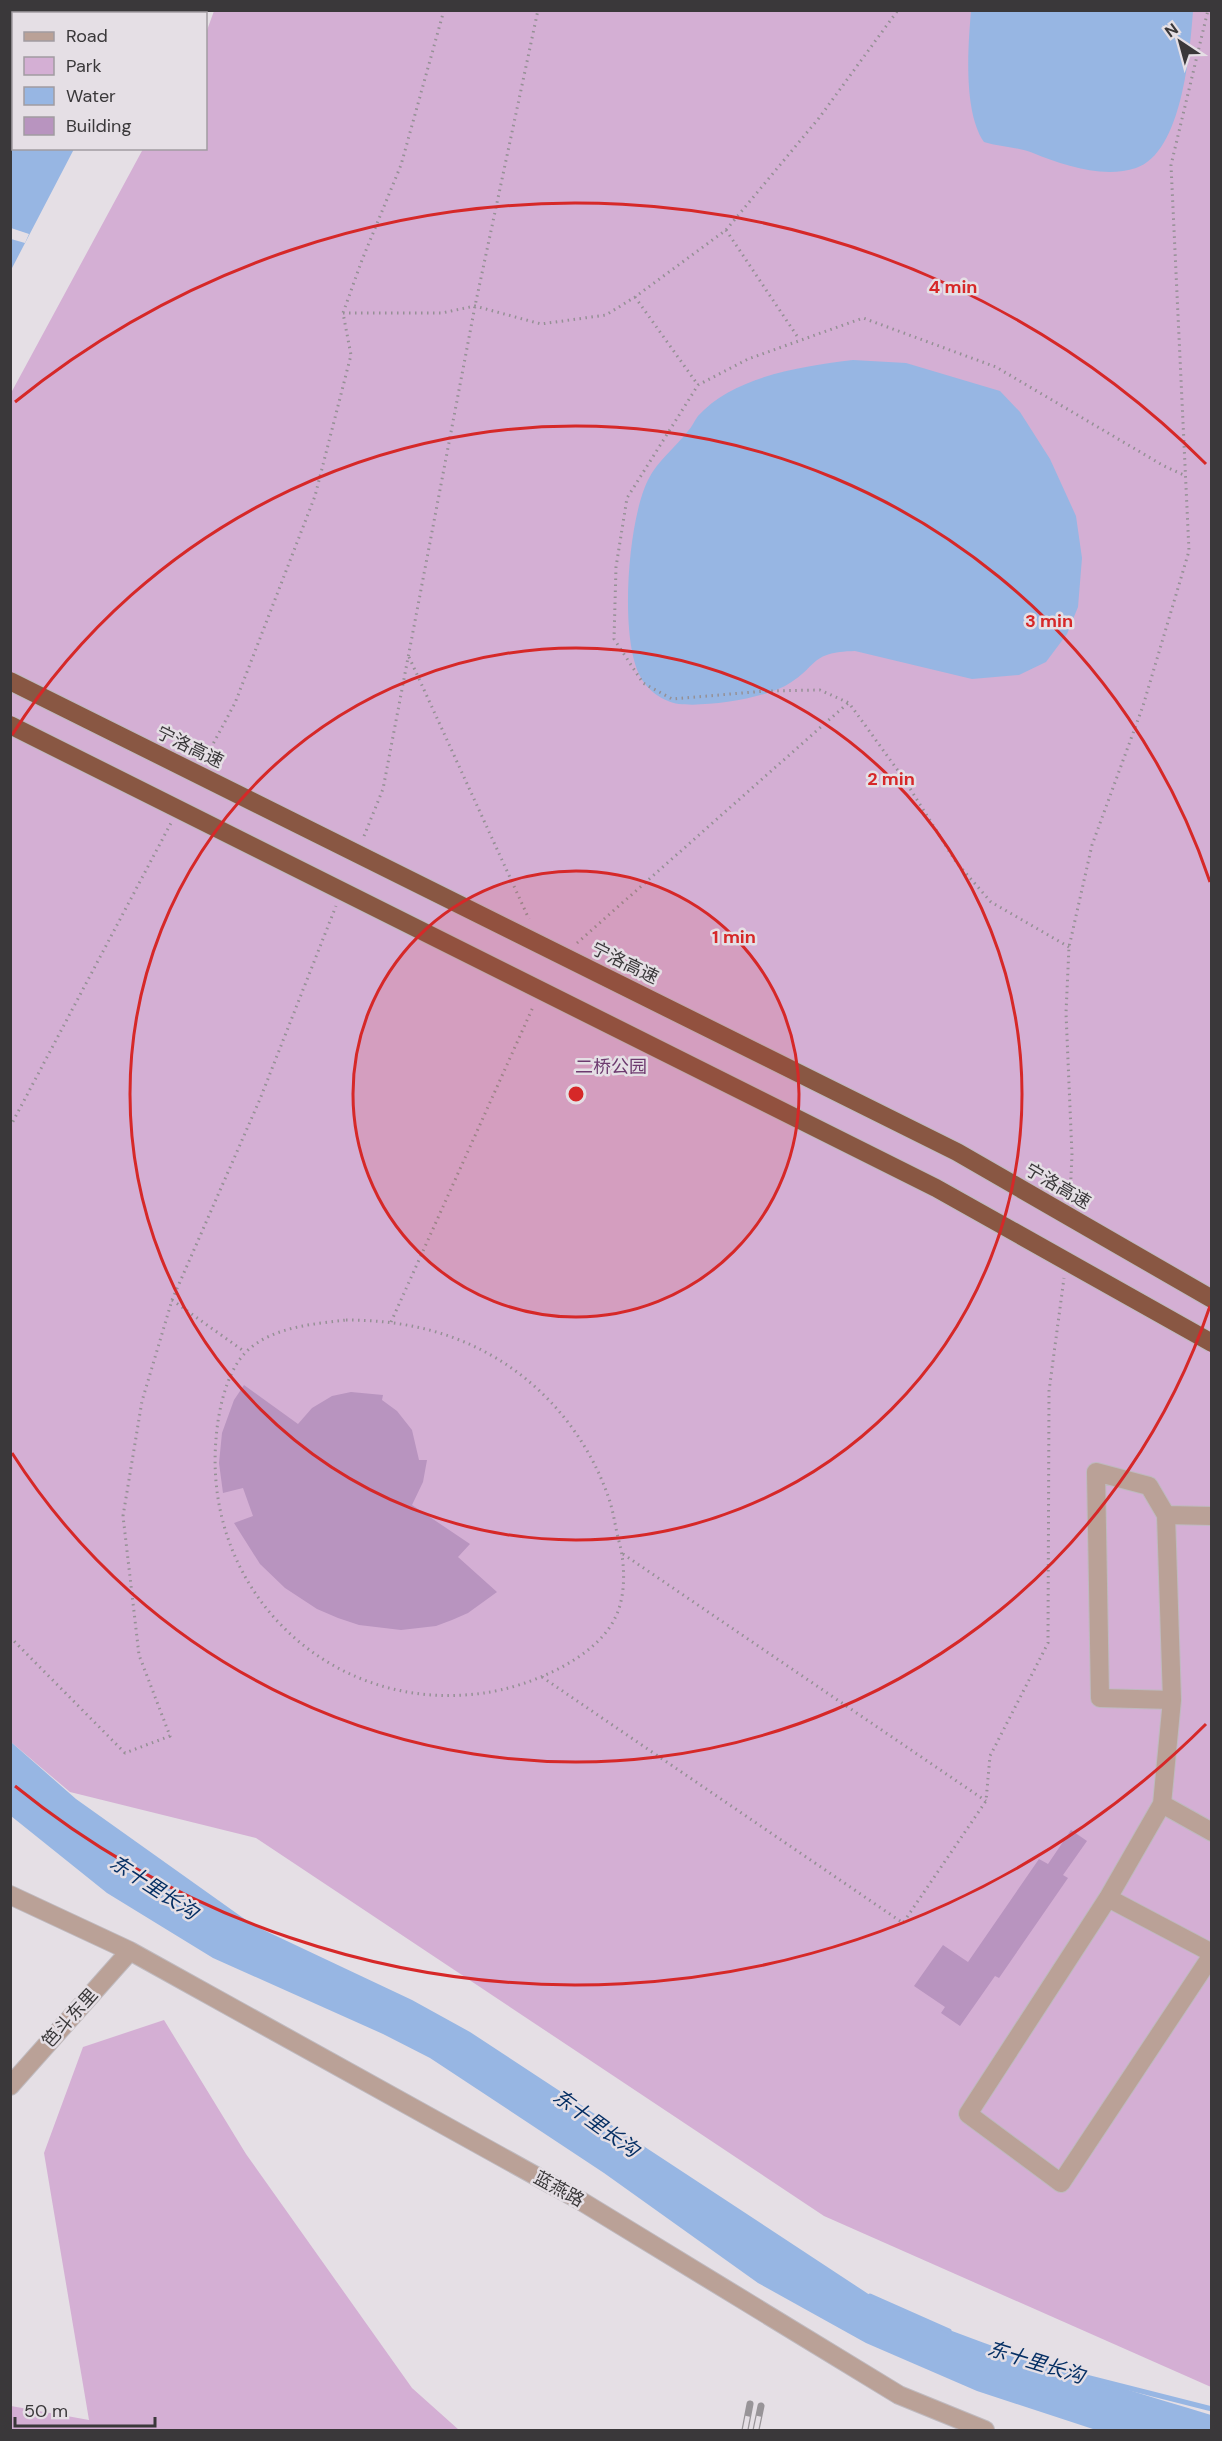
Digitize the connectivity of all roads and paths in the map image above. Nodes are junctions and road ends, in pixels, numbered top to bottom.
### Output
1 (444, 10) edge
2 (538, 10) edge
3 (898, 10) edge
4 (1208, 10) edge
5 (726, 230) junction
6 (635, 297) junction
7 (475, 306) junction
8 (343, 313) junction
9 (799, 339) junction
10 (698, 385) junction
11 (1186, 476) junction
12 (409, 656) junction
13 (10, 681) edge
14 (10, 725) edge
15 (201, 766) dead end
16 (173, 819) dead end
17 (361, 844) dead end
18 (339, 899) dead end
19 (531, 924) dead end
20 (1069, 947) junction
21 (10, 1127) edge
22 (1070, 1202) dead end
23 (1064, 1273) dead end
24 (1212, 1299) edge
25 (172, 1300) junction
26 (1212, 1343) edge
27 (246, 1352) junction
28 (1166, 1515) junction
29 (1212, 1516) edge
30 (623, 1554) junction
31 (10, 1637) edge
32 (542, 1677) junction
33 (1172, 1700) junction
34 (986, 1801) junction
35 (1162, 1804) junction
36 (1212, 1832) edge
37 (10, 1895) edge
38 (1108, 1898) junction
39 (130, 1951) junction
40 (1212, 1954) edge
41 (10, 2086) edge
42 (985, 2430) edge

1 - 8 path
2 - 7 path
3 - 5 path
4 - 11 path
5 - 6 path
5 - 9 path
6 - 7 path
6 - 10 path
7 - 8 path
7 - 12 path
8 - 15 path
9 - 10 path
9 - 11 path
10 - 20 path
11 - 20 path
12 - 17 path
12 - 19 path
13 - 24 highway, 宁洛高速, bridge
14 - 26 highway, bridge
16 - 21 path
18 - 25 path
20 - 22 path
23 - 34 path
25 - 27 path
25 - 31 path
27 - 30 path
27 - 32 path
28 - 29 street
28 - 33 street
28 - 33 street
30 - 32 path
30 - 34 path
32 - 34 path
33 - 35 street
35 - 36 street
35 - 38 street
37 - 39 street, 蓝燕路
38 - 40 street
38 - 40 street
39 - 41 street, 笆斗东里
39 - 42 street, 蓝燕路

